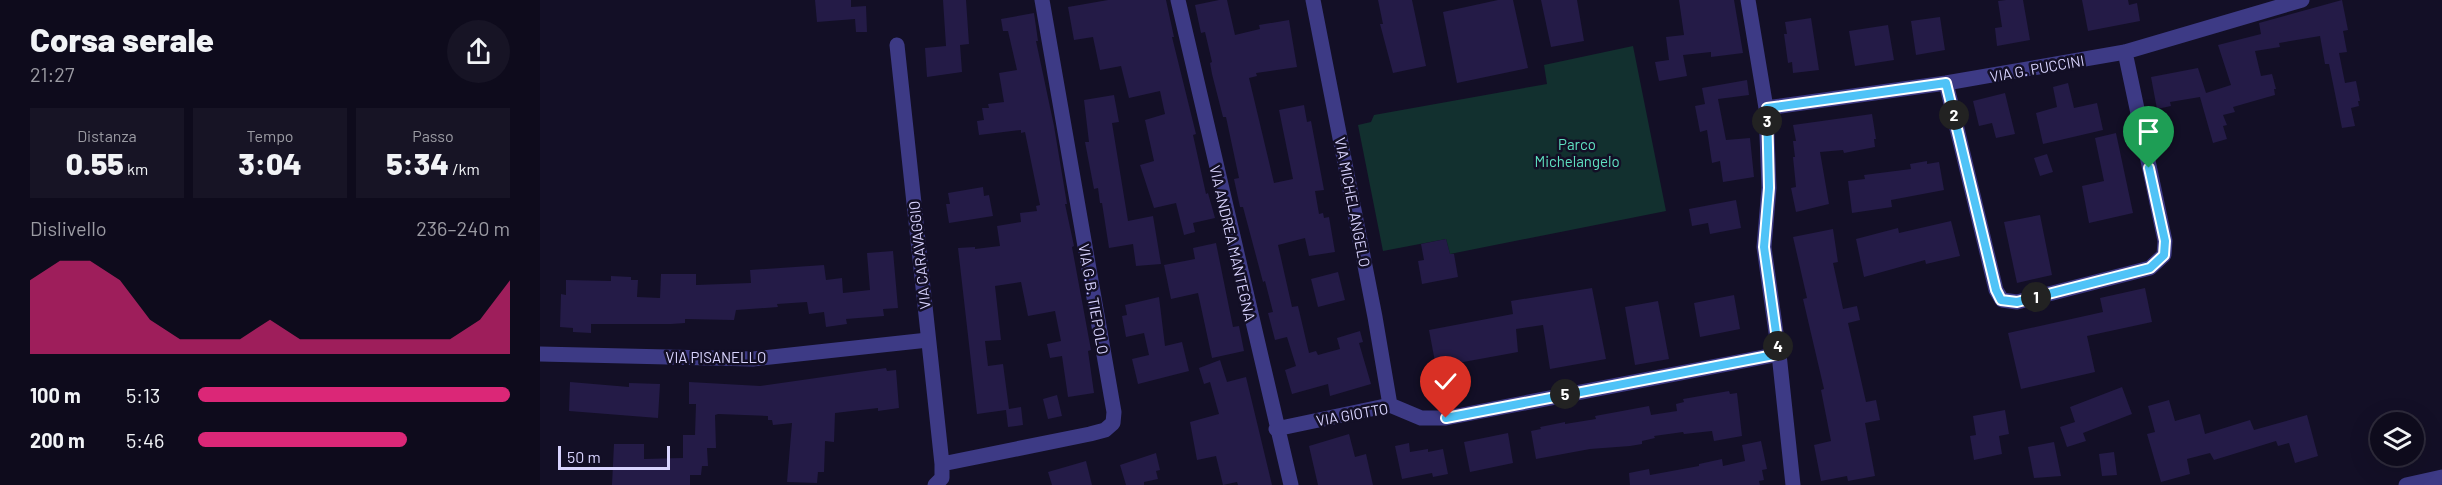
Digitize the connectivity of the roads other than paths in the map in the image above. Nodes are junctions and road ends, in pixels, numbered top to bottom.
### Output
1 (1042, 0) edge
2 (1178, 0) edge
3 (1313, 0) edge
4 (1748, 0) edge
5 (2302, 0) edge
6 (897, 45) dead end
7 (2125, 52) junction
8 (1946, 83) junction
9 (1767, 108) junction
10 (928, 340) junction
11 (540, 354) edge
12 (1779, 354) junction
13 (1390, 405) junction
14 (1276, 429) junction
15 (942, 464) junction
16 (2442, 477) edge
17 (935, 485) edge
18 (1291, 485) edge
19 (1792, 485) edge
20 (2406, 485) edge

1 - 15 street, VIA G.B. TIEPOLO
2 - 14 street, VIA ANDREA MANTEGNA
3 - 13 street, VIA MICHELANGELO
4 - 9 street
5 - 7 street, VIA G. PUCCINI
6 - 10 street, VIA CARAVAGGIO
7 - 8 street, VIA G. PUCCINI
7 - 8 street
8 - 9 street, VIA G. PUCCINI
9 - 12 street
10 - 11 street, VIA PISANELLO
10 - 15 street, VIA CARAVAGGIO
12 - 13 street, VIA GIOTTO
12 - 19 street
13 - 14 street, VIA GIOTTO
14 - 18 street, VIA ANDREA MANTEGNA
15 - 17 street
16 - 20 street

